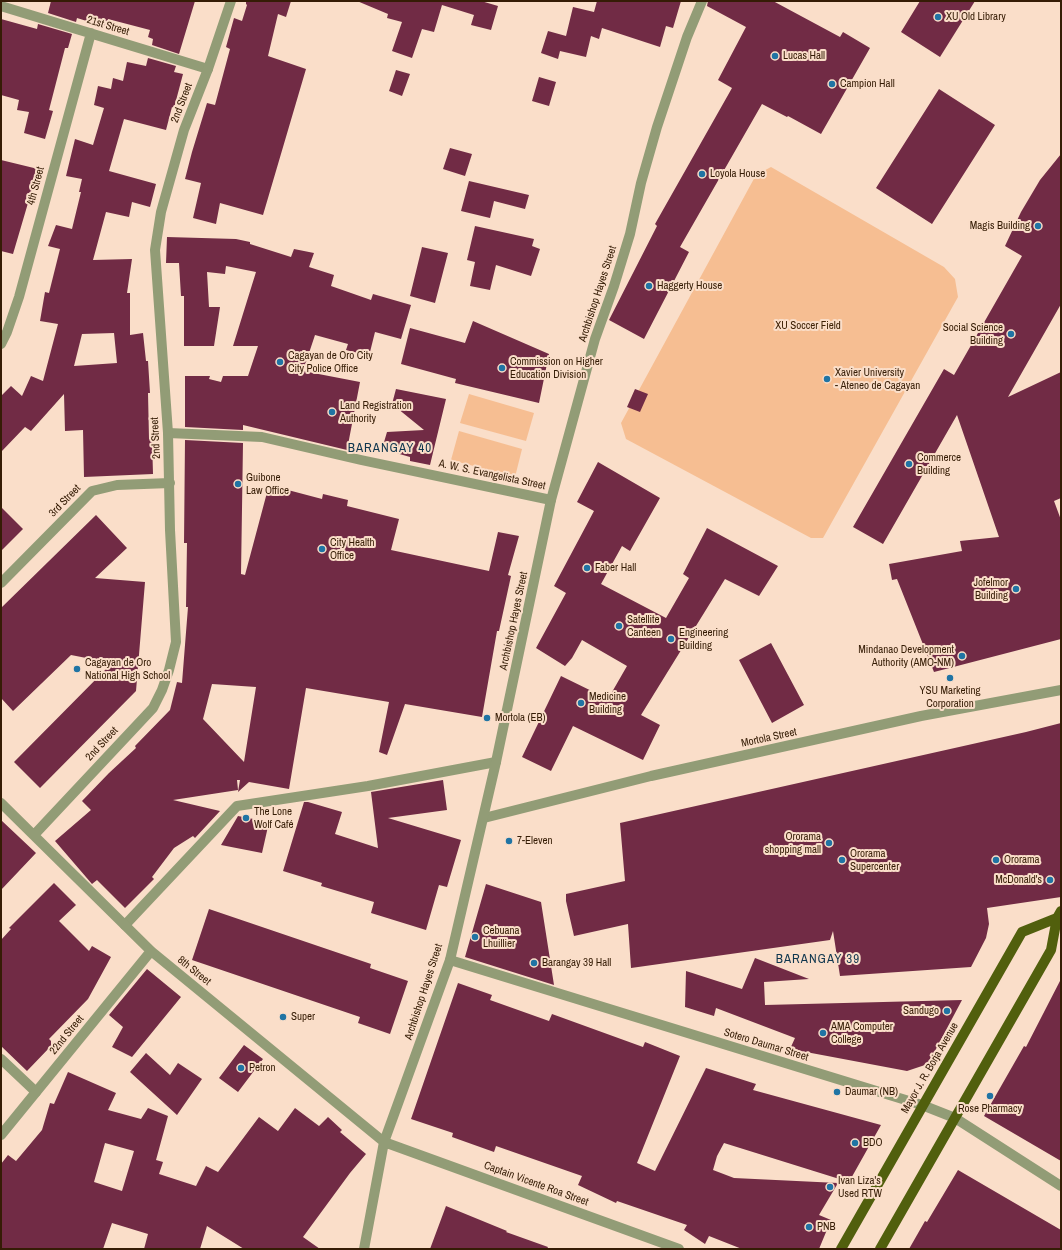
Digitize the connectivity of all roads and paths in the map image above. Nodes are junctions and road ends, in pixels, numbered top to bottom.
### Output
1 (231, 1) edge
2 (702, 1) edge
3 (1, 6) edge
4 (91, 32) junction
5 (208, 69) junction
6 (1, 344) edge
7 (168, 433) junction
8 (170, 483) junction
9 (551, 500) junction
10 (1, 583) edge
11 (1061, 690) edge
12 (496, 762) junction
13 (1, 803) edge
14 (484, 818) junction
15 (34, 835) junction
16 (1059, 915) edge
17 (125, 925) junction
18 (151, 951) junction
19 (450, 960) junction
20 (1, 1059) edge
21 (36, 1092) junction
22 (922, 1105) junction
23 (955, 1118) junction
24 (1, 1135) edge
25 (384, 1142) junction
26 (1061, 1186) edge
27 (364, 1249) edge
28 (680, 1249) edge
29 (841, 1249) edge
30 (880, 1249) edge

1 - 5 street, 2nd Street
2 - 9 street, Archbishop Hayes Street
3 - 4 street, 21st Street
4 - 5 street, 21st Street
4 - 6 street, 4th Street
5 - 7 street, 2nd Street
7 - 8 street, 2nd Street
7 - 9 street, A. W. S. Evangelista Street
8 - 10 street, 3rd Street
8 - 15 street, 2nd Street
9 - 12 street, Archbishop Hayes Street
11 - 14 street, Mortola Street
12 - 14 street, Archbishop Hayes Street
12 - 17 street
13 - 15 street, 8th Street
14 - 19 street, Archbishop Hayes Street
15 - 17 street, 8th Street
16 - 22 main road, Mayor J. R. Borja Avenue
16 - 23 main road, Mayor J. R. Borja Avenue
17 - 18 street, 8th Street
18 - 21 street, 22nd Street
18 - 25 street, 8th Street
19 - 22 street, Sotero Daumar Street
19 - 25 street, Archbishop Hayes Street
20 - 21 street
21 - 24 street, 22nd Street
22 - 23 street, Sotero Daumar Street
22 - 29 main road, Mayor J. R. Borja Avenue
23 - 26 street, Sotero Daumar Street
23 - 30 main road, Mayor J. R. Borja Avenue
25 - 27 street, Archbishop Hayes Street
25 - 28 street, Captain Vicente Roa Street

